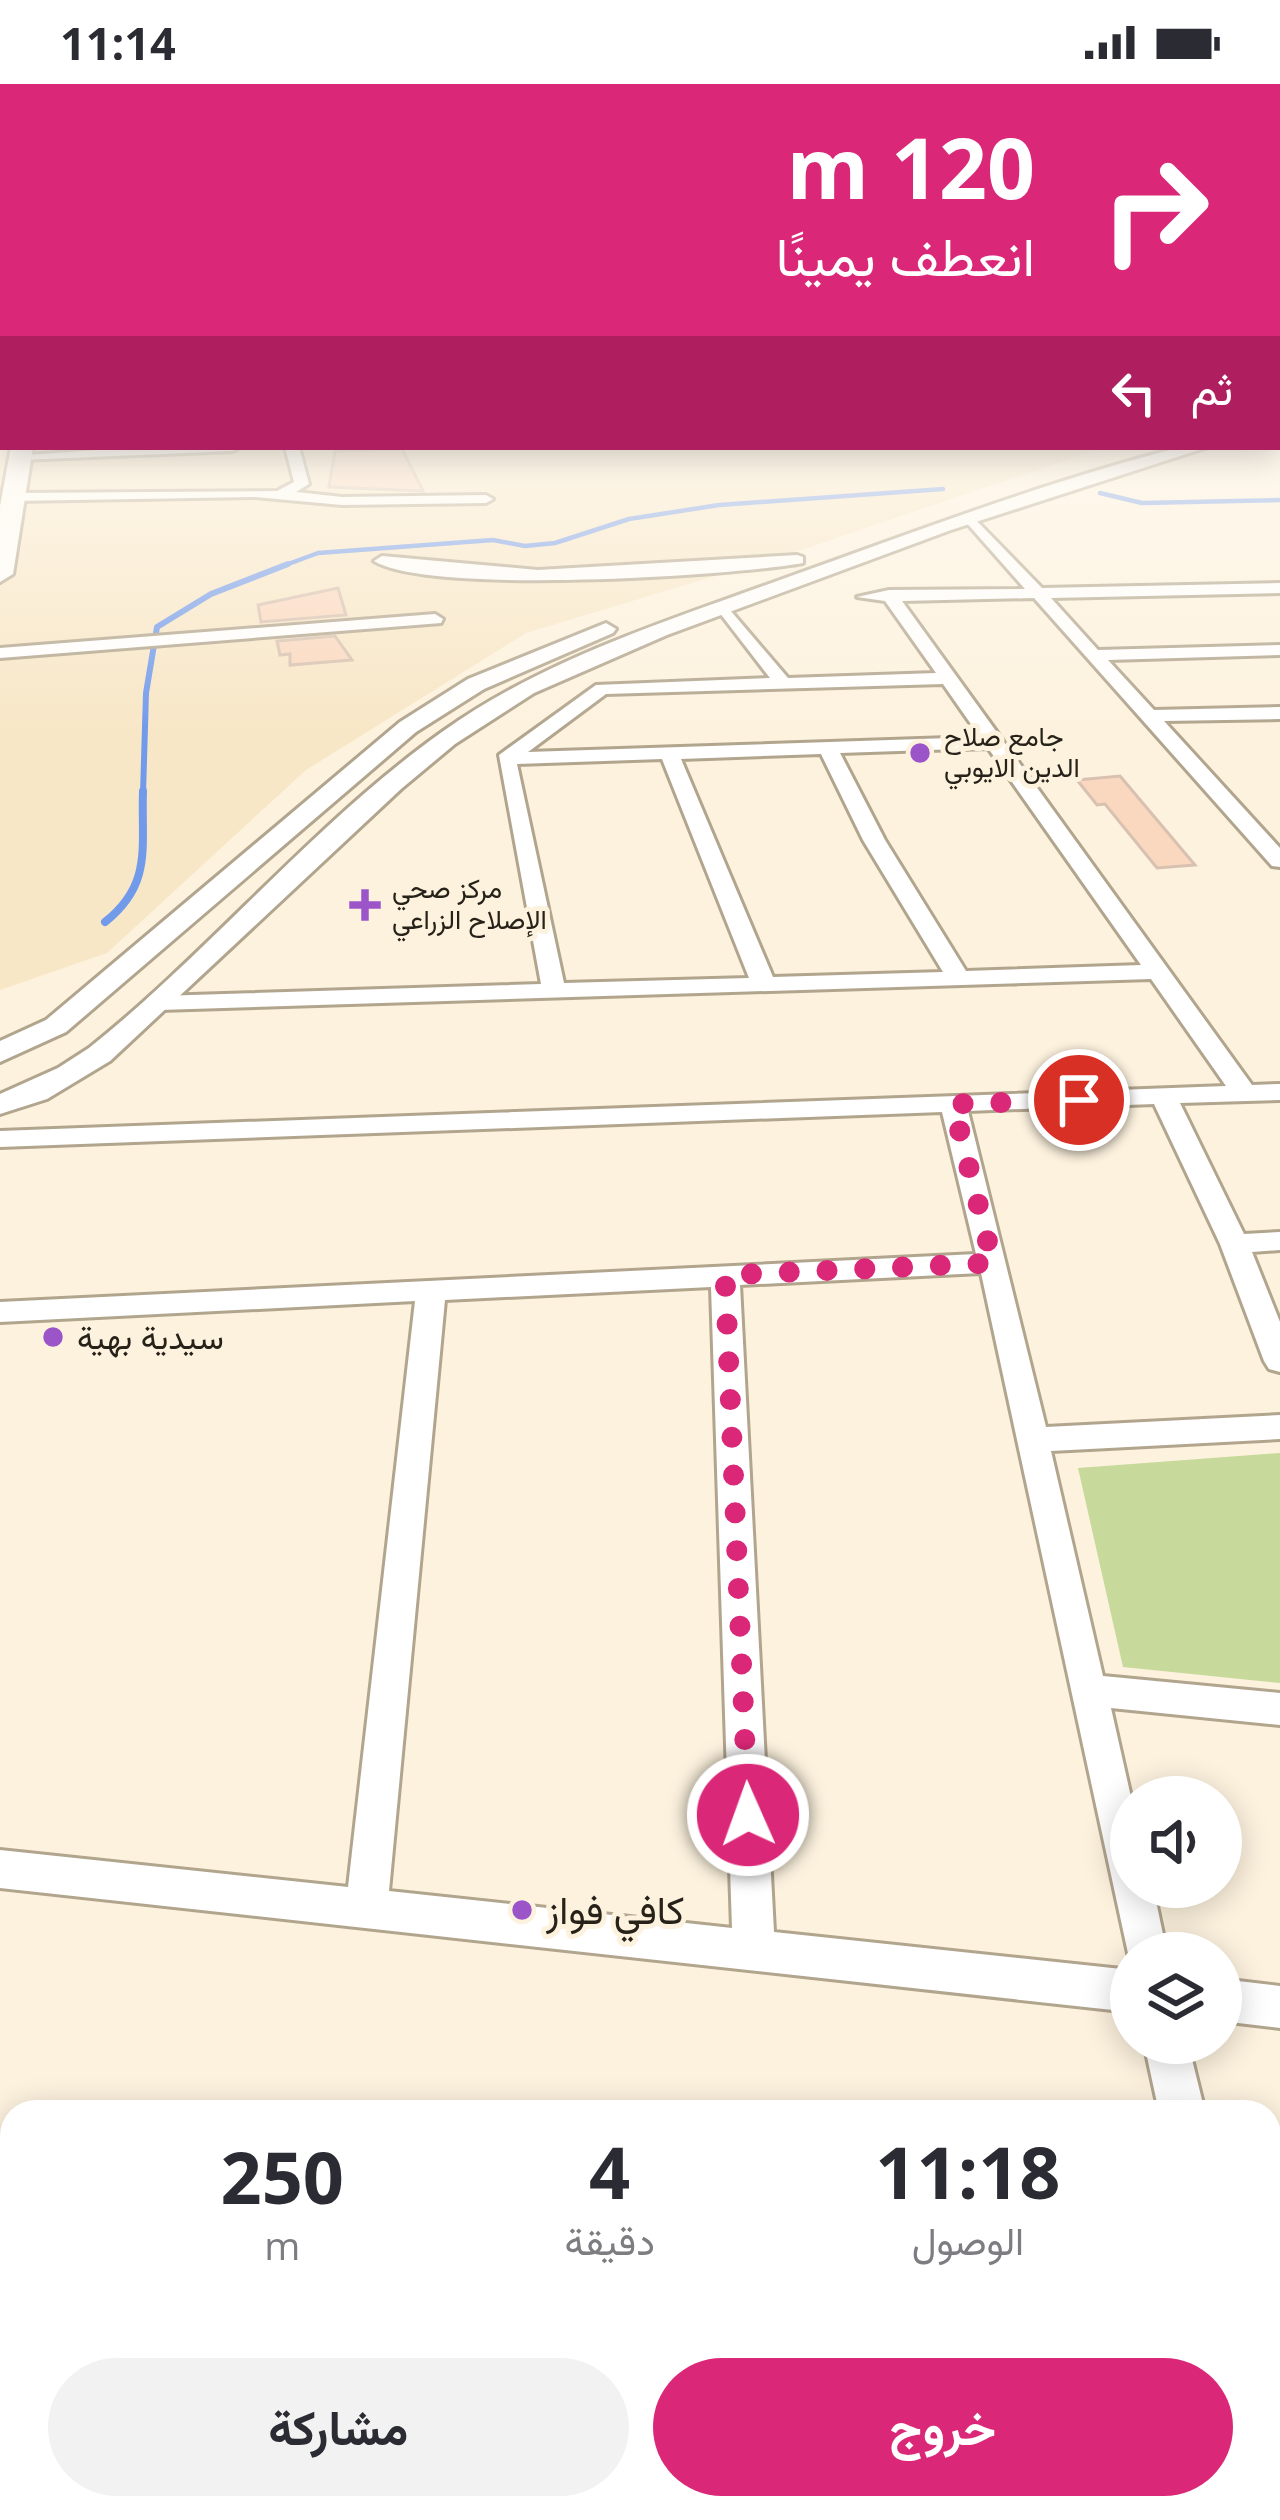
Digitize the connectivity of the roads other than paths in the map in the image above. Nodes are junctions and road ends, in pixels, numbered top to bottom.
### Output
1 (13, 502) edge
2 (959, 502) edge
3 (1015, 502) edge
4 (915, 518) junction
5 (970, 518) junction
6 (939, 529) junction
7 (797, 560) junction
8 (382, 561) dead end
9 (0, 574) edge
10 (1280, 588) edge
11 (1037, 592) junction
12 (889, 595) junction
13 (865, 597) dead end
14 (724, 608) junction
15 (435, 619) dead end
16 (1280, 650) edge
17 (0, 652) edge
18 (1094, 655) junction
19 (948, 678) junction
20 (783, 683) junction
21 (1280, 713) edge
22 (1148, 716) junction
23 (994, 742) junction
24 (828, 748) junction
25 (669, 753) junction
26 (506, 759) junction
27 (1280, 862) edge
28 (1160, 972) junction
29 (959, 979) junction
30 (764, 985) junction
31 (554, 991) junction
32 (159, 1003) junction
33 (0, 1053) edge
34 (1280, 1092) edge
35 (1244, 1093) junction
36 (1163, 1096) junction
37 (953, 1104) junction
38 (0, 1105) edge
39 (0, 1139) edge
40 (1280, 1241) edge
41 (1234, 1244) junction
42 (993, 1263) junction
43 (725, 1275) junction
44 (430, 1288) junction
45 (0, 1312) edge
46 (1280, 1361) edge
47 (1280, 1427) edge
48 (1032, 1440) junction
49 (1088, 1690) junction
50 (1280, 1709) edge
51 (1110, 1790) edge
52 (0, 1869) edge
53 (366, 1909) junction
54 (754, 1950) junction
55 (1110, 1989) edge
56 (1242, 2002) edge
57 (1280, 2007) edge
58 (1171, 2064) edge
59 (1179, 2100) edge

1 - 9 main road
2 - 4 street
3 - 5 street
4 - 6 street
4 - 7 street
5 - 6 street
5 - 11 street
6 - 14 street
7 - 8 street
7 - 33 street
10 - 11 street
11 - 12 street
11 - 18 street
12 - 13 street
12 - 19 street
14 - 20 street
14 - 32 street
15 - 17 street
16 - 18 street
18 - 22 street
19 - 20 street
19 - 23 street
20 - 26 street
21 - 22 street
22 - 27 street
23 - 24 street
23 - 28 street
24 - 25 street
24 - 29 street
25 - 26 street
25 - 30 street
26 - 31 street
28 - 29 street
28 - 35 street
29 - 30 street
30 - 31 street
31 - 32 street
32 - 38 street
34 - 35 street
35 - 36 street
36 - 37 street
36 - 41 street
37 - 39 street
37 - 42 street
40 - 41 street
41 - 46 street
42 - 43 street
42 - 48 street
43 - 44 street
43 - 54 street
44 - 45 street
44 - 53 street
47 - 48 street
48 - 49 street
49 - 50 street
49 - 51 street
52 - 53 street
53 - 54 street
54 - 55 street
56 - 57 street
58 - 59 street

